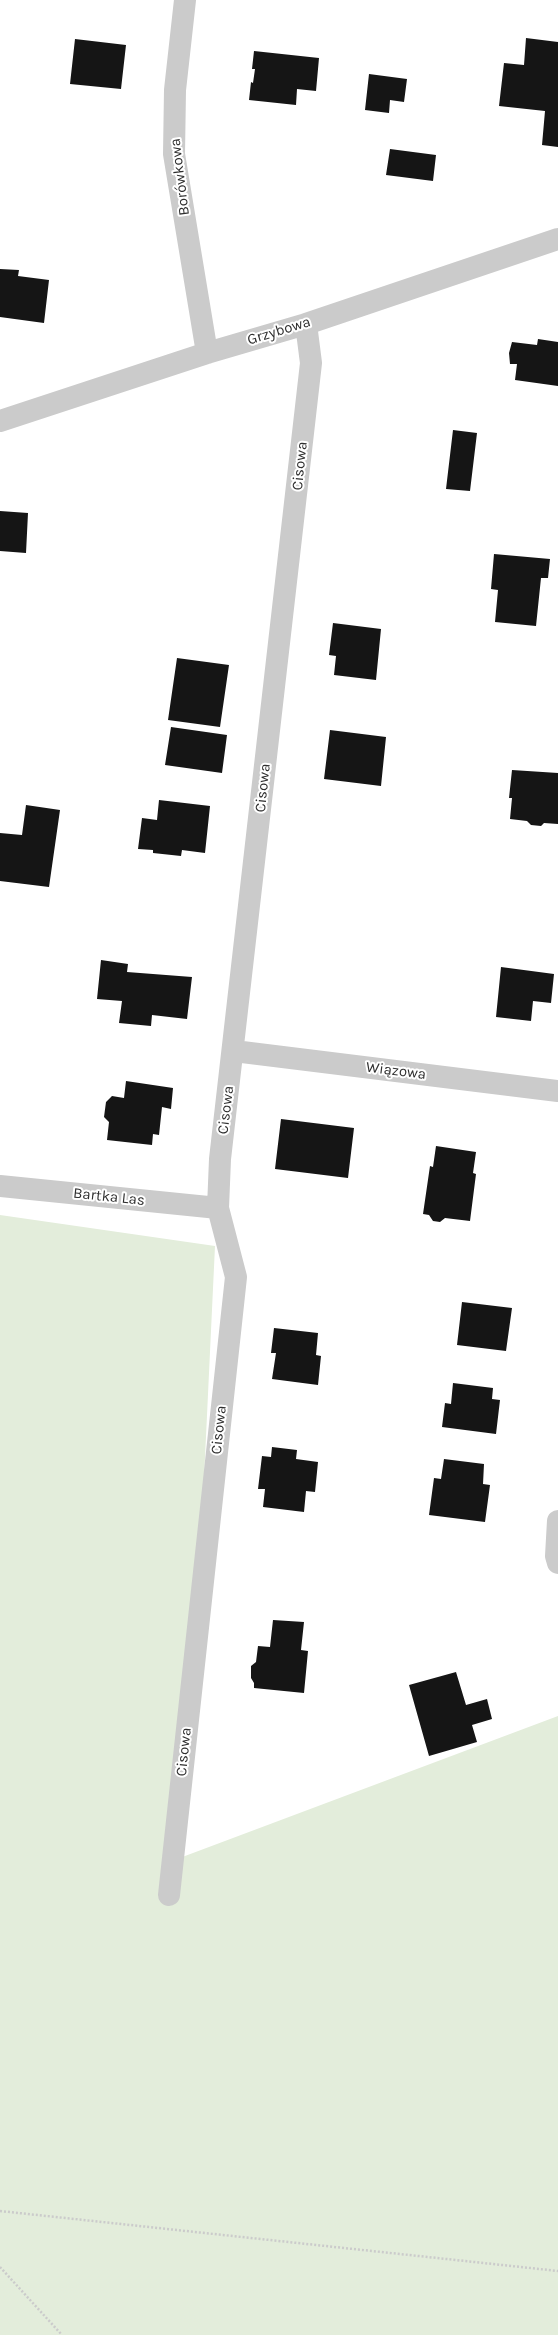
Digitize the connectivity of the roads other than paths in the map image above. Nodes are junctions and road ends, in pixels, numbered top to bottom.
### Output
1 (185, 0) edge
2 (558, 239) edge
3 (306, 324) junction
4 (207, 353) junction
5 (0, 421) edge
6 (234, 1051) junction
7 (558, 1091) edge
8 (0, 1186) edge
9 (218, 1208) junction
10 (558, 1521) edge
11 (558, 1563) edge
12 (169, 1895) dead end

1 - 4 street, Borówkowa
2 - 3 street, Grzybowa
3 - 4 street, Grzybowa
3 - 6 street, Cisowa
4 - 5 street, Grzybowa
6 - 7 street, Wiązowa
6 - 9 street, Cisowa
8 - 9 street, Bartka Las
9 - 12 street, Cisowa
10 - 11 street

